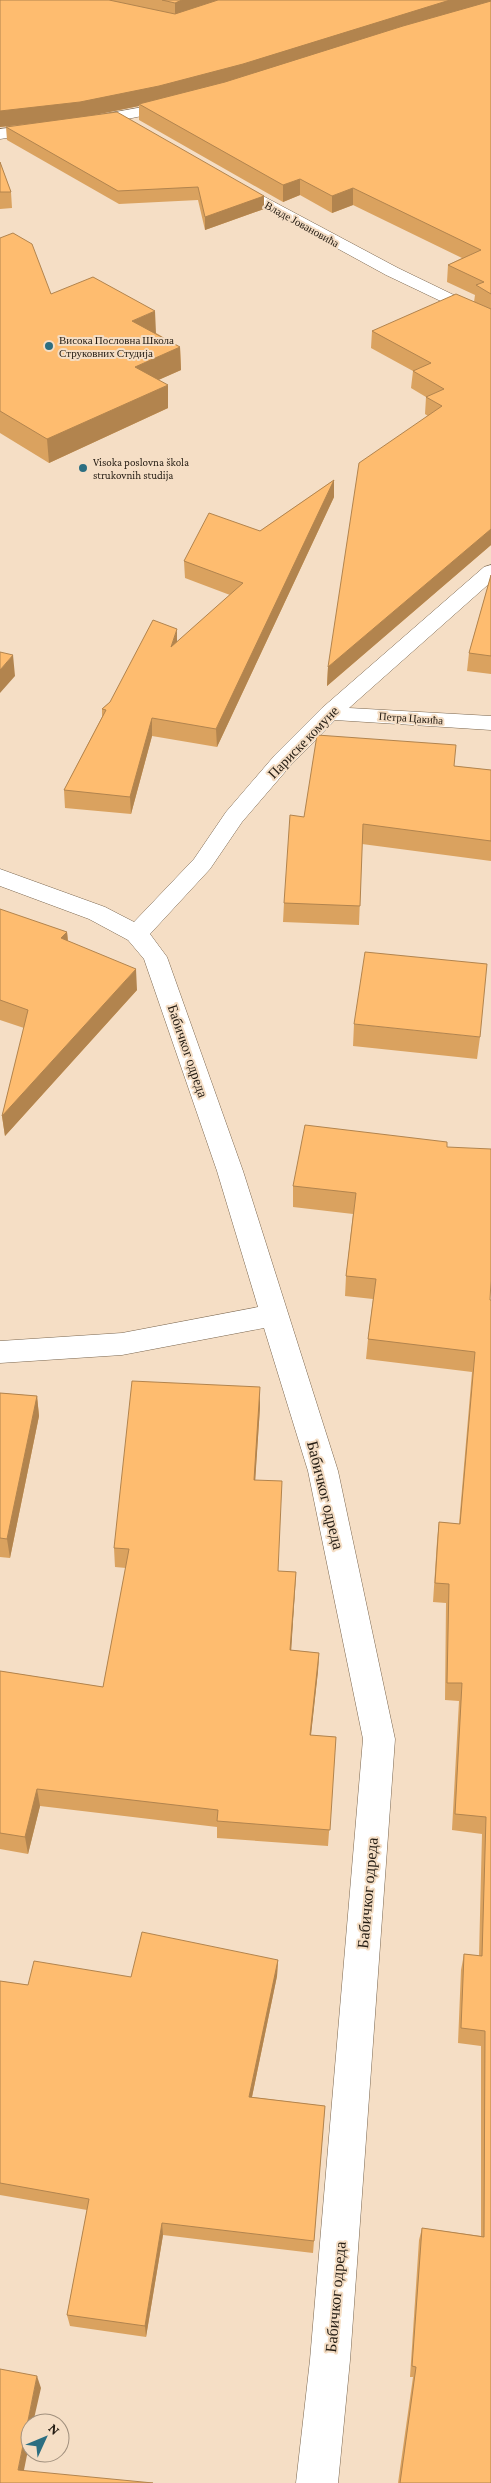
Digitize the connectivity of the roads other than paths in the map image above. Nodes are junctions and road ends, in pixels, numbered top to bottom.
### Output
1 (194, 100) edge
2 (119, 117) junction
3 (73, 124) edge
4 (55, 127) edge
5 (136, 127) edge
6 (0, 134) edge
7 (219, 176) edge
8 (491, 320) edge
9 (491, 571) edge
10 (330, 713) junction
11 (491, 723) edge
12 (0, 877) edge
13 (136, 934) junction
14 (274, 1315) junction
15 (0, 1352) edge
16 (317, 2483) edge

1 - 2 street
2 - 3 street
2 - 5 street
4 - 6 street
7 - 8 street, Владе Јовановића
9 - 10 street, Париске комуне
10 - 11 street, Петра Цакића
10 - 13 street, Париске комуне
12 - 13 street, Бабичког одреда
13 - 14 street, Бабичког одреда
14 - 15 street
14 - 16 street, Бабичког одреда

